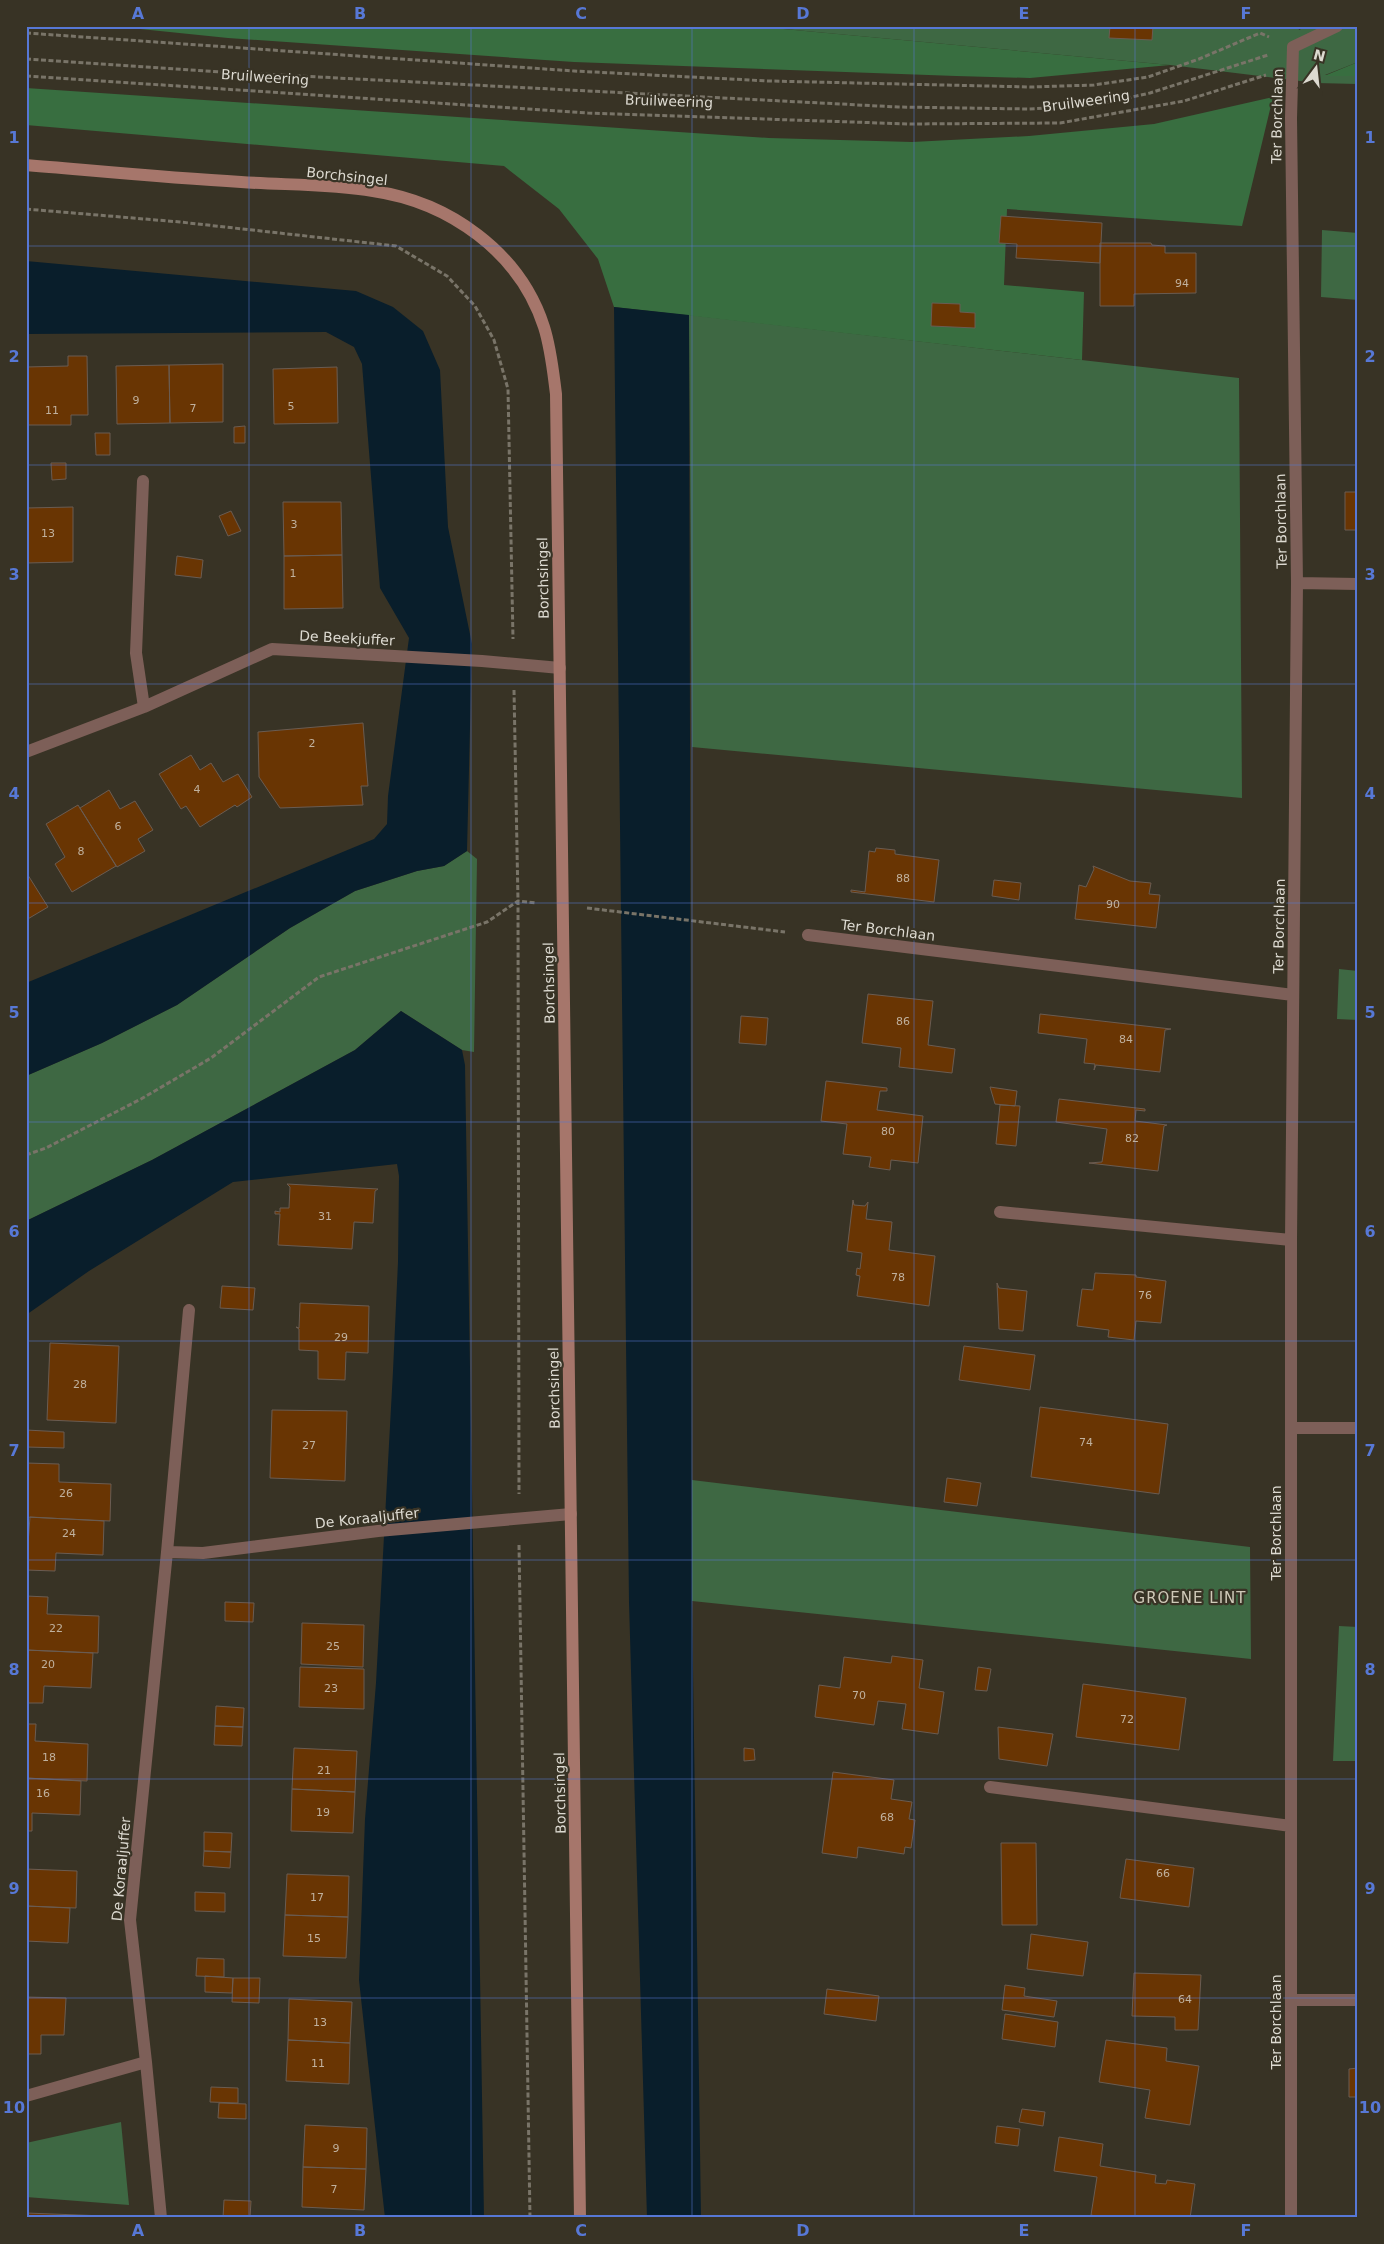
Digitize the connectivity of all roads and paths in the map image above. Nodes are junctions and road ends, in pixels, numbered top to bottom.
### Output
1 (1337, 26) edge
2 (26, 32) edge
3 (1293, 47) junction
4 (26, 59) edge
5 (26, 76) edge
6 (26, 165) edge
7 (26, 209) edge
8 (143, 481) dead end
9 (1297, 583) junction
10 (1358, 584) edge
11 (514, 664) junction
12 (560, 668) junction
13 (144, 707) junction
14 (26, 752) edge
15 (518, 901) junction
16 (611, 912) dead end
17 (808, 935) joint
18 (1293, 995) junction
19 (26, 1155) edge
20 (1000, 1212) dead end
21 (1291, 1240) junction
22 (189, 1310) dead end
23 (1291, 1428) junction
24 (1358, 1428) edge
25 (571, 1514) junction
26 (518, 1520) junction
27 (167, 1552) junction
28 (990, 1787) dead end
29 (1290, 1826) junction
30 (1291, 2000) junction
31 (1358, 2000) edge
32 (146, 2062) junction
33 (26, 2096) edge
34 (161, 2218) edge
35 (530, 2218) edge
36 (580, 2218) edge
37 (1291, 2218) edge

1 - 3 street
2 - 3 path, Bruilweering
3 - 4 path, Bruilweering
3 - 5 path, Bruilweering
3 - 9 street, Ter Borchlaan
6 - 12 main road, Borchsingel
7 - 11 path
8 - 13 street
9 - 10 street
9 - 18 street, Ter Borchlaan
11 - 12 street, De Beekjuffer
11 - 13 street, De Beekjuffer
11 - 15 path
12 - 25 main road, Borchsingel
13 - 14 street, De Beekjuffer
15 - 19 path
15 - 26 path
16 - 17 path
17 - 18 street, Ter Borchlaan
18 - 21 street, Ter Borchlaan
20 - 21 street
21 - 23 street, Ter Borchlaan
22 - 27 street, De Koraaljuffer
23 - 24 street
23 - 29 street, Ter Borchlaan
25 - 26 street, De Koraaljuffer
25 - 36 main road, Borchsingel
26 - 27 street, De Koraaljuffer
26 - 35 path
27 - 32 street, De Koraaljuffer
28 - 29 street
29 - 30 street, Ter Borchlaan
30 - 31 street
30 - 37 street, Ter Borchlaan
32 - 33 street
32 - 34 street, De Koraaljuffer

